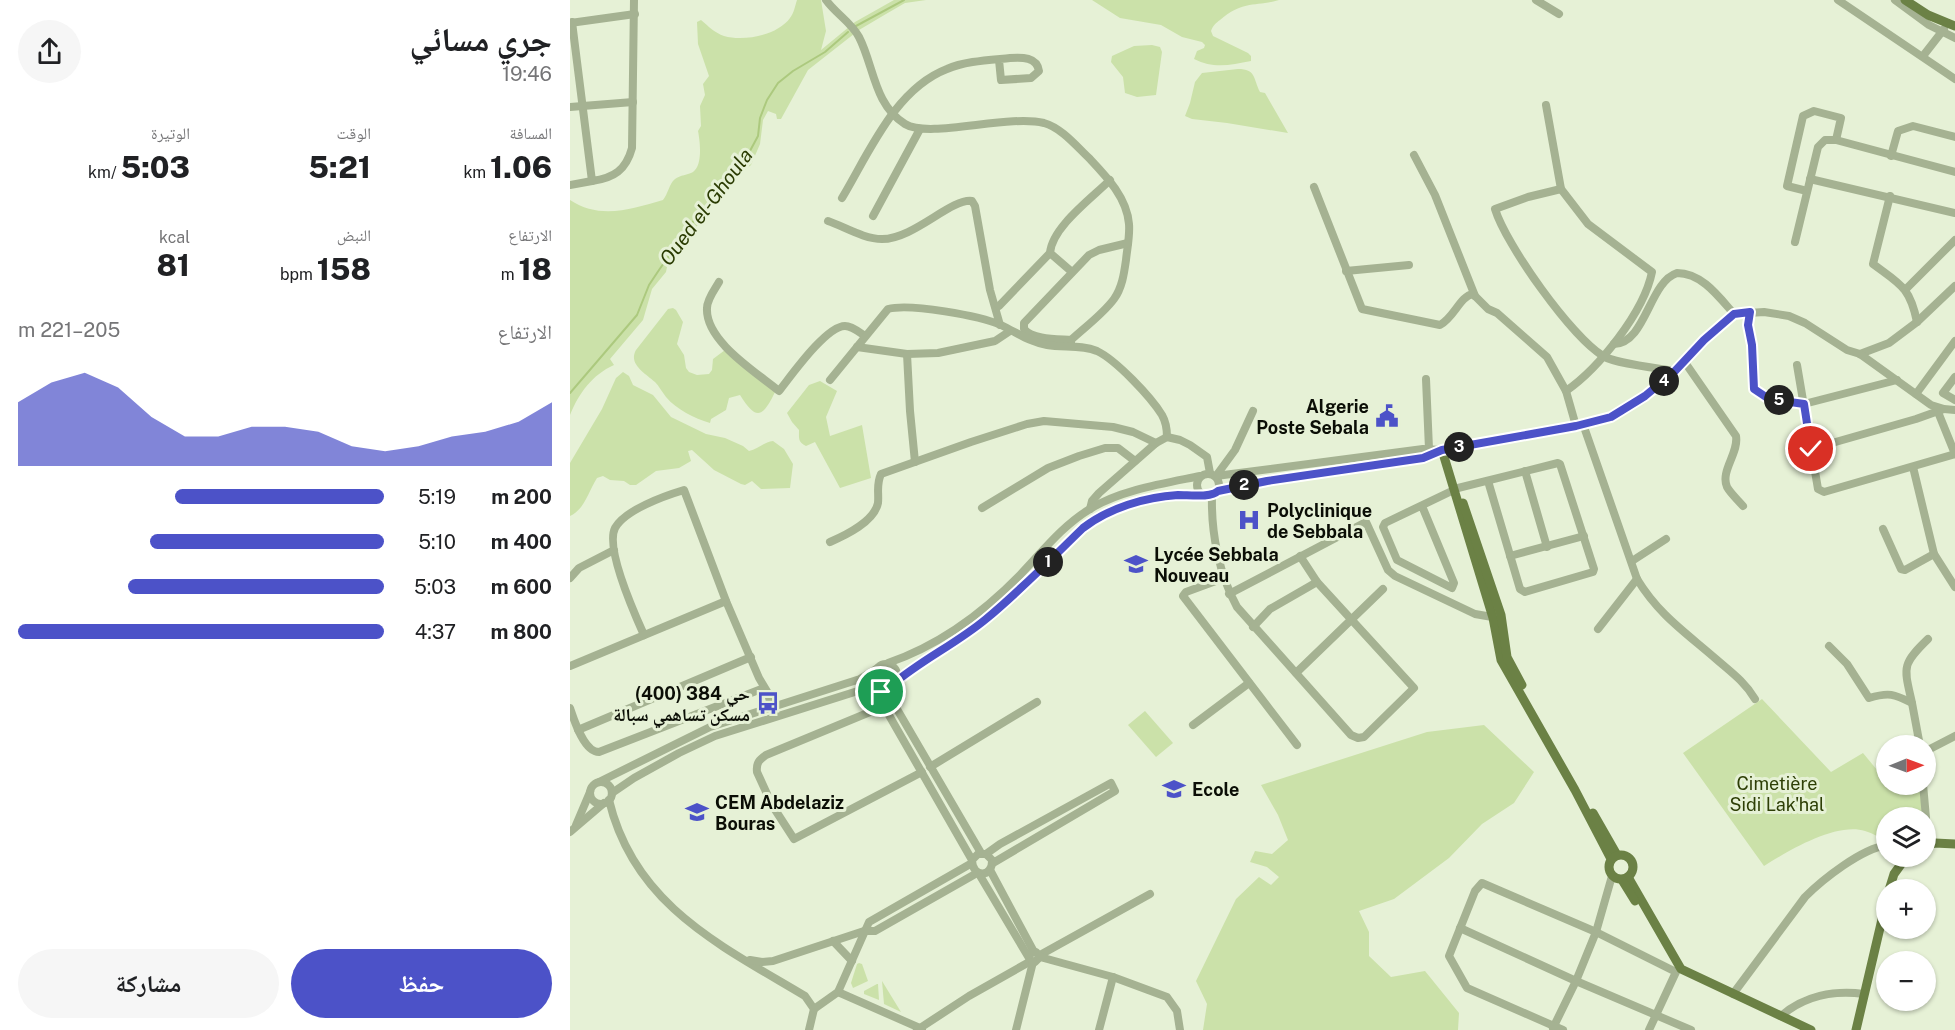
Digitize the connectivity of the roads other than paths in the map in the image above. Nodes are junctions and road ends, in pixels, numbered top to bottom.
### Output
1 (634, 0) edge
2 (826, 0) edge
3 (1536, 0) edge
4 (1838, 0) edge
5 (1895, 0) edge
6 (1905, 0) edge
7 (635, 14) junction
8 (1558, 14) dead end
9 (571, 22) edge
10 (1948, 27) edge
11 (1955, 38) edge
12 (1923, 56) junction
13 (999, 60) junction
14 (1955, 79) edge
15 (633, 102) junction
16 (583, 105) junction
17 (1546, 105) dead end
18 (570, 107) edge
19 (892, 113) junction
20 (920, 129) junction
21 (1955, 137) edge
22 (1836, 140) junction
23 (1414, 155) dead end
24 (1891, 156) junction
25 (1955, 172) edge
26 (1810, 179) junction
27 (1110, 180) junction
28 (592, 181) junction
29 (570, 185) edge
30 (1314, 187) dead end
31 (1561, 189) junction
32 (1807, 190) junction
33 (1890, 196) junction
34 (842, 198) dead end
35 (1955, 213) edge
36 (873, 216) dead end
37 (828, 221) dead end
38 (1955, 240) edge
39 (1795, 242) dead end
40 (1128, 243) junction
41 (1050, 252) junction
42 (1409, 265) dead end
43 (1346, 271) junction
44 (1072, 272) junction
45 (719, 282) dead end
46 (1955, 286) edge
47 (1906, 289) junction
48 (1475, 296) junction
49 (999, 306) dead end
50 (1750, 312) junction
51 (1734, 314) junction
52 (1917, 322) junction
53 (1000, 325) junction
54 (1010, 331) junction
55 (865, 336) junction
56 (1955, 341) edge
57 (1071, 343) junction
58 (1614, 344) junction
59 (857, 347) junction
60 (907, 354) junction
61 (1860, 354) junction
62 (1604, 357) junction
63 (1684, 361) junction
64 (1797, 365) dead end
65 (1675, 371) junction
66 (1955, 377) edge
67 (1426, 379) dead end
68 (830, 380) dead end
69 (1897, 380) junction
70 (1566, 391) junction
71 (1916, 394) junction
72 (1955, 400) edge
73 (1804, 404) junction
74 (1955, 410) edge
75 (1253, 411) dead end
76 (1941, 411) junction
77 (1579, 425) junction
78 (1167, 437) junction
79 (1156, 442) junction
80 (1429, 449) junction
81 (1811, 449) junction
82 (1445, 450) junction
83 (1955, 454) edge
84 (1135, 461) junction
85 (915, 462) junction
86 (1913, 466) junction
87 (1525, 471) junction
88 (1213, 475) junction
89 (1200, 476) junction
90 (1488, 480) junction
91 (1456, 489) junction
92 (1215, 493) junction
93 (1202, 494) junction
94 (1422, 506) junction
95 (1743, 506) dead end
96 (982, 508) dead end
97 (1090, 509) junction
98 (1883, 529) dead end
99 (1584, 536) junction
100 (1666, 538) dead end
101 (830, 542) dead end
102 (1547, 547) junction
103 (614, 550) junction
104 (1934, 554) junction
105 (1300, 556) junction
106 (1510, 556) junction
107 (1632, 561) junction
108 (570, 578) edge
109 (1224, 578) junction
110 (1637, 579) junction
111 (1317, 582) junction
112 (1955, 587) edge
113 (1383, 589) dead end
114 (1229, 594) junction
115 (726, 601) junction
116 (1498, 618) junction
117 (1351, 621) junction
118 (1253, 627) junction
119 (1598, 629) dead end
120 (644, 635) junction
121 (1928, 639) dead end
122 (1829, 646) dead end
123 (751, 657) junction
124 (888, 663) junction
125 (570, 666) edge
126 (878, 668) junction
127 (1296, 673) junction
128 (897, 680) junction
129 (1249, 682) junction
130 (883, 685) junction
131 (765, 688) junction
132 (1755, 699) dead end
133 (1038, 702) dead end
134 (1912, 703) junction
135 (771, 706) junction
136 (570, 708) edge
137 (886, 710) junction
138 (1193, 725) dead end
139 (578, 730) junction
140 (1918, 735) edge
141 (1955, 736) edge
142 (1297, 745) dead end
143 (1936, 746) edge
144 (926, 769) junction
145 (599, 782) junction
146 (590, 792) junction
147 (608, 799) junction
148 (573, 829) edge
149 (1936, 843) edge
150 (1955, 844) edge
151 (1876, 849) edge
152 (983, 853) junction
153 (1614, 857) junction
154 (972, 862) junction
155 (992, 867) junction
156 (978, 873) junction
157 (1612, 876) junction
158 (1625, 878) junction
159 (1150, 894) dead end
160 (1460, 928) junction
161 (864, 931) junction
162 (1596, 932) junction
163 (1877, 939) edge
164 (833, 941) junction
165 (741, 957) junction
166 (1035, 957) junction
167 (852, 961) junction
168 (1676, 972) junction
169 (1113, 976) junction
170 (1576, 981) junction
171 (838, 992) junction
172 (1733, 994) junction
173 (1864, 994) junction
174 (814, 1010) junction
175 (1656, 1014) junction
176 (1781, 1017) junction
177 (1553, 1028) edge
178 (919, 1029) edge
179 (809, 1030) edge
180 (1016, 1030) edge
181 (1099, 1030) edge
182 (1180, 1030) edge
183 (1563, 1030) edge
184 (1649, 1030) edge
185 (1691, 1030) edge
186 (1797, 1030) edge
187 (1811, 1030) edge
188 (1856, 1030) edge

1 - 7 street
2 - 19 street
3 - 8 street
4 - 12 street
5 - 10 street
6 - 10 main road
7 - 9 street
7 - 15 street
9 - 16 street
10 - 11 street
10 - 12 street
12 - 14 street
13 - 13 street
13 - 19 street
15 - 16 street
15 - 28 street
16 - 18 street
16 - 28 street
17 - 31 street
19 - 20 street
19 - 34 street
20 - 27 street
20 - 36 street
21 - 24 street
22 - 24 street
22 - 26 street
22 - 32 street
23 - 48 street
24 - 25 street
26 - 32 street
26 - 33 street
27 - 40 street
27 - 41 street
28 - 29 street
30 - 43 street
31 - 58 street
31 - 62 street
32 - 39 street
33 - 35 street
33 - 47 street
37 - 53 street
38 - 47 street
40 - 44 street
40 - 57 street
41 - 44 street
41 - 49 street
42 - 43 street
43 - 48 street
44 - 57 street
45 - 55 street
46 - 52 street
47 - 52 street
48 - 70 street
50 - 51 street
50 - 61 street
50 - 73 street
51 - 58 street
51 - 63 street
52 - 61 street
53 - 54 street
53 - 55 street
54 - 57 street
54 - 60 street
55 - 59 street
56 - 71 street
57 - 78 street
58 - 62 street
59 - 60 street
59 - 68 street
60 - 85 street
61 - 69 street
62 - 65 street
62 - 70 street
63 - 65 street
63 - 95 street
64 - 73 street
65 - 77 street
66 - 72 street
67 - 80 street
69 - 71 street
69 - 73 street
70 - 77 street
71 - 76 street
73 - 81 street
74 - 76 street
75 - 88 street
76 - 81 street
76 - 83 street
77 - 82 street
77 - 107 street
78 - 79 street
78 - 88 street
79 - 84 street
79 - 85 street
80 - 82 street
80 - 88 street
81 - 86 street
82 - 91 main road
82 - 92 street
83 - 86 street
84 - 96 street
84 - 97 street
85 - 101 street
86 - 104 street
87 - 90 street
87 - 99 street
87 - 102 street
88 - 89 street
88 - 92 street
89 - 93 street
89 - 97 street
90 - 91 street
90 - 106 street
91 - 94 street
91 - 116 main road
92 - 93 street
92 - 109 street
93 - 128 street
94 - 94 street
97 - 124 street
98 - 104 street
99 - 102 street
99 - 106 street
100 - 107 street
102 - 106 street
103 - 108 street
103 - 115 street
103 - 120 street
104 - 112 street
105 - 111 street
105 - 114 street
105 - 116 street
107 - 110 street
109 - 114 street
109 - 129 street
110 - 119 street
110 - 132 street
111 - 117 street
111 - 118 street
113 - 117 street
114 - 118 street
115 - 120 street
115 - 123 street
116 - 153 main road
117 - 127 street
117 - 127 street
118 - 127 street
120 - 125 street
121 - 134 street
122 - 134 street
123 - 131 street
123 - 139 street
124 - 126 street
124 - 128 street
126 - 130 street
126 - 135 street
128 - 130 street
129 - 138 street
129 - 142 street
130 - 137 street
130 - 144 street
130 - 147 street
131 - 135 street
131 - 139 street
133 - 144 street
134 - 140 street
135 - 145 street
136 - 139 street
137 - 144 street
137 - 144 street
141 - 143 street
144 - 152 street
144 - 154 street
145 - 146 street
145 - 147 street
146 - 147 street
146 - 148 street
147 - 148 street
147 - 165 street
149 - 150 main road
151 - 172 street
152 - 154 street
152 - 155 street
152 - 155 street
153 - 157 main road
153 - 158 main road
154 - 156 street
154 - 161 street
155 - 156 street
155 - 166 street
156 - 161 street
156 - 166 street
157 - 158 main road
157 - 162 street
158 - 168 main road
158 - 172 main road
159 - 166 street
160 - 162 street
160 - 170 street
160 - 177 street
161 - 164 street
161 - 167 street
162 - 168 street
162 - 170 street
163 - 173 main road
164 - 165 street
164 - 167 street
165 - 174 street
166 - 169 street
166 - 178 street
166 - 180 street
167 - 171 street
168 - 175 street
168 - 186 main road
169 - 181 street
169 - 182 street
170 - 175 street
170 - 177 street
171 - 174 street
171 - 178 street
172 - 176 main road
173 - 176 street
173 - 188 main road
174 - 179 street
175 - 184 street
175 - 185 street
176 - 187 main road
177 - 183 street

